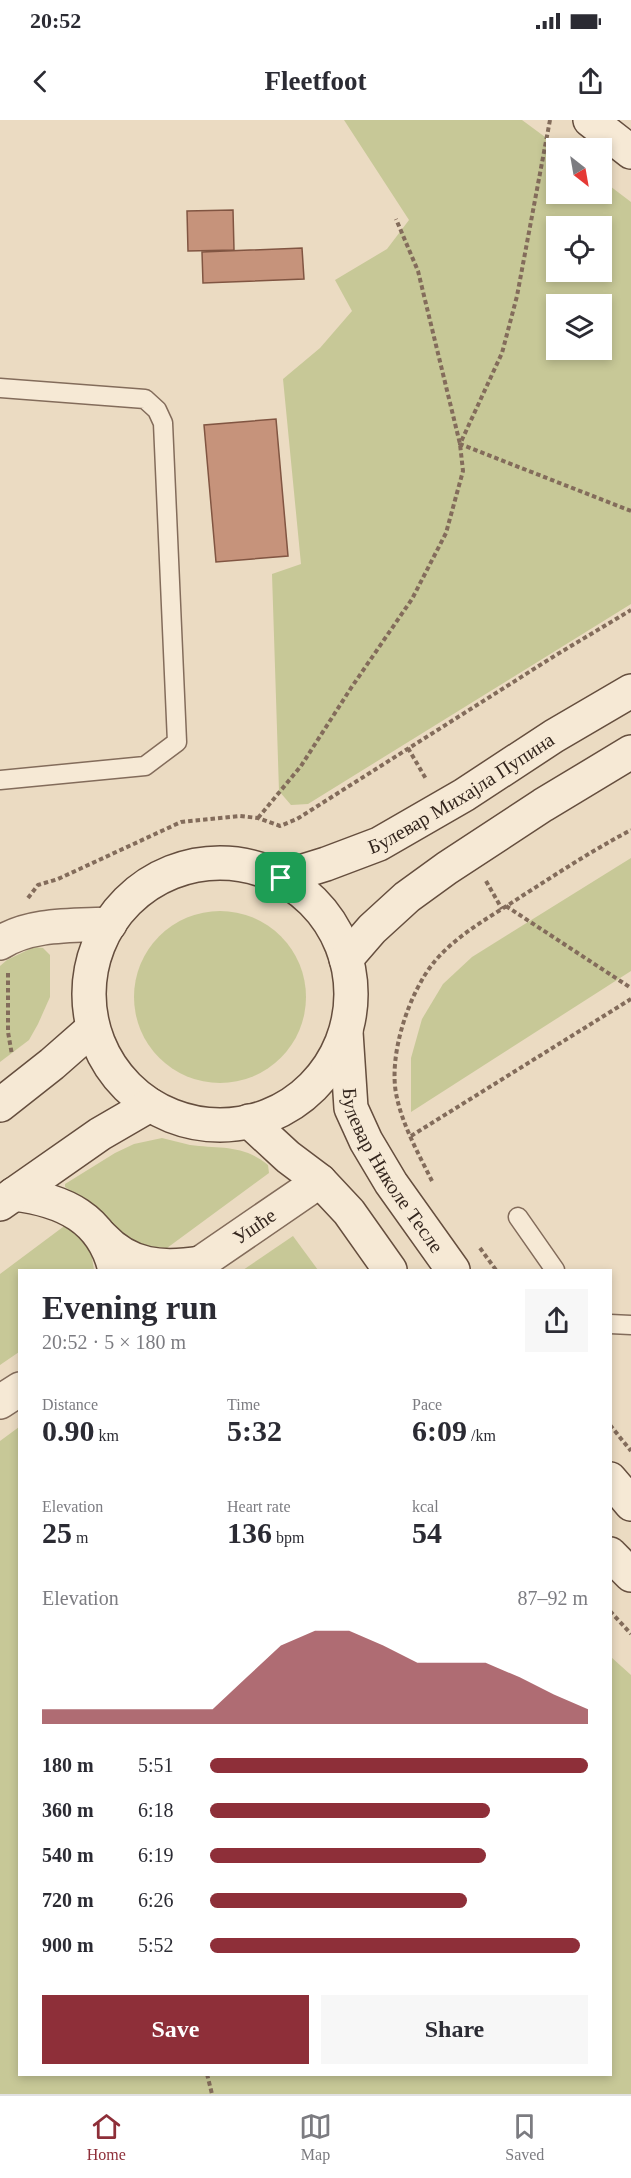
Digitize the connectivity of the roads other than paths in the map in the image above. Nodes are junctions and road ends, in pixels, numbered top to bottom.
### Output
1 (590, 120) edge
2 (631, 152) edge
3 (0, 388) edge
4 (631, 691) edge
5 (631, 752) edge
6 (0, 780) edge
7 (281, 878) junction
8 (110, 924) junction
9 (0, 943) edge
10 (346, 959) junction
11 (93, 1028) junction
12 (346, 1028) junction
13 (0, 1105) edge
14 (150, 1105) junction
15 (249, 1121) junction
16 (320, 1181) junction
17 (7, 1199) edge
18 (518, 1218) dead end
19 (100, 1236) junction
20 (195, 1267) edge
21 (115, 1269) edge
22 (389, 1269) edge
23 (452, 1269) edge
24 (554, 1269) edge
25 (612, 1324) edge
26 (631, 1325) edge
27 (18, 1390) edge
28 (0, 1402) edge
29 (612, 1481) edge
30 (631, 1504) edge
31 (612, 1556) edge
32 (631, 1575) edge

1 - 2 main road
3 - 6 lane
4 - 7 main road, Булевар Михајла Пупина
5 - 10 main road
7 - 8 main road
7 - 10 main road
8 - 9 main road
8 - 11 main road
10 - 12 main road
11 - 13 main road
11 - 14 main road
12 - 15 main road
12 - 23 main road, Булевар Николе Тесле
14 - 15 main road
14 - 17 main road
15 - 16 main road
16 - 20 main road, Ушће
16 - 22 main road
17 - 19 main road
18 - 24 lane
19 - 20 main road
19 - 21 main road
25 - 26 lane
27 - 28 main road
29 - 30 main road
31 - 32 main road

